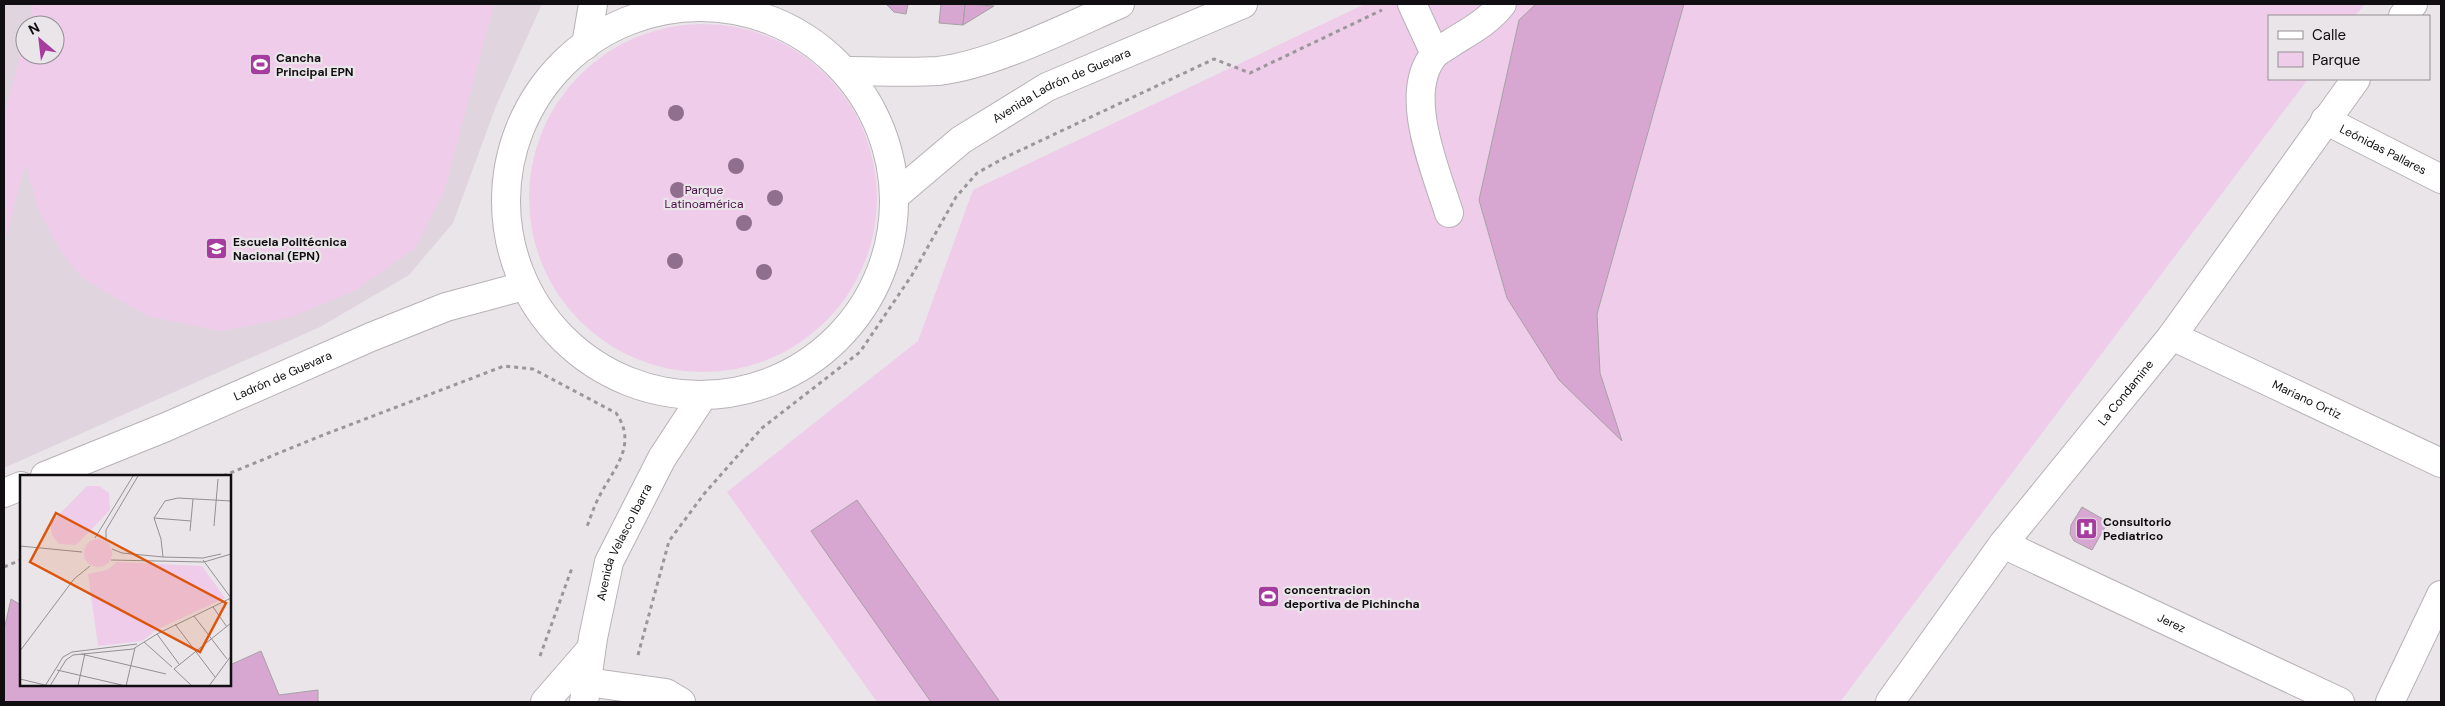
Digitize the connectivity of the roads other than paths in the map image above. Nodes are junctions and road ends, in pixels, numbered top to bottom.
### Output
1 (593, 4) edge
2 (1120, 4) edge
3 (1243, 4) edge
4 (1502, 4) edge
5 (2413, 4) edge
6 (716, 5) edge
7 (1399, 6) edge
8 (2404, 15) edge
9 (586, 45) junction
10 (1436, 54) junction
11 (847, 71) junction
12 (2355, 80) edge
13 (2325, 120) junction
14 (2441, 179) edge
15 (896, 195) junction
16 (1449, 213) dead end
17 (524, 286) junction
18 (2172, 336) junction
19 (702, 397) junction
20 (2441, 462) edge
21 (47, 475) edge
22 (20, 486) edge
23 (4, 493) edge
24 (2003, 544) junction
25 (2441, 595) edge
26 (591, 648) junction
27 (586, 692) edge
28 (545, 702) edge
29 (681, 702) edge
30 (1890, 702) edge
31 (2340, 702) edge
32 (2390, 702) edge

1 - 9 main road
2 - 11 main road
3 - 15 main road, Avenida Ladrón de Guevara
4 - 10 main road
5 - 8 main road
6 - 9 main road
6 - 11 main road
7 - 10 main road
9 - 17 main road
10 - 16 main road
11 - 15 main road
12 - 13 main road, La Condamine
13 - 14 main road, Leónidas Pallares
13 - 18 main road, La Condamine
15 - 19 main road
17 - 19 main road
17 - 21 main road, Ladrón de Guevara
18 - 20 main road, Mariano Ortiz
18 - 24 main road, La Condamine
19 - 26 main road, Avenida Velasco Ibarra
22 - 23 main road
24 - 30 main road, La Condamine
24 - 31 main road, Jerez
25 - 32 main road
26 - 27 main road, Avenida Velasco Ibarra
26 - 28 main road
27 - 29 main road

